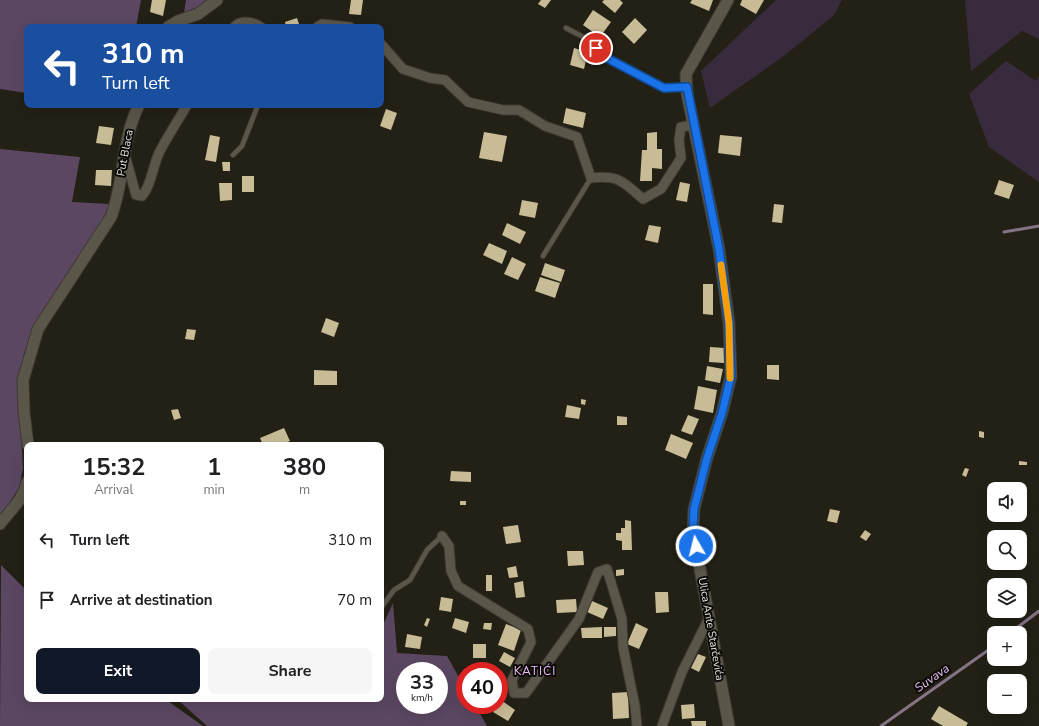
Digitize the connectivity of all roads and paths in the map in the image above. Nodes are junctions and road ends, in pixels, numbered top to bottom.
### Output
1 (217, 0) edge
2 (728, 0) edge
3 (173, 24) edge
4 (239, 24) edge
5 (254, 24) edge
6 (566, 28) dead end
7 (384, 47) edge
8 (687, 87) junction
9 (137, 108) edge
10 (185, 108) edge
11 (257, 108) edge
12 (694, 124) junction
13 (124, 152) junction
14 (233, 155) dead end
15 (591, 178) junction
16 (543, 256) dead end
17 (28, 442) edge
18 (24, 494) edge
19 (0, 524) edge
20 (442, 536) joint
21 (384, 604) edge
22 (709, 618) junction
23 (637, 726) edge
24 (662, 726) edge
25 (729, 726) edge

1 - 3 street
2 - 8 street, Ulica Ante Starčevića
4 - 5 street
6 - 8 lane
7 - 15 street
8 - 12 street, Ulica Ante Starčevića
9 - 13 street, Put Blaca
10 - 13 street
11 - 14 lane
12 - 15 street
12 - 22 street, Ulica Ante Starčevića
13 - 17 street, Put Blaca
15 - 16 lane
18 - 19 street
20 - 21 lane
20 - 23 street
22 - 24 street
22 - 25 street, Ulica Ante Starčevića

